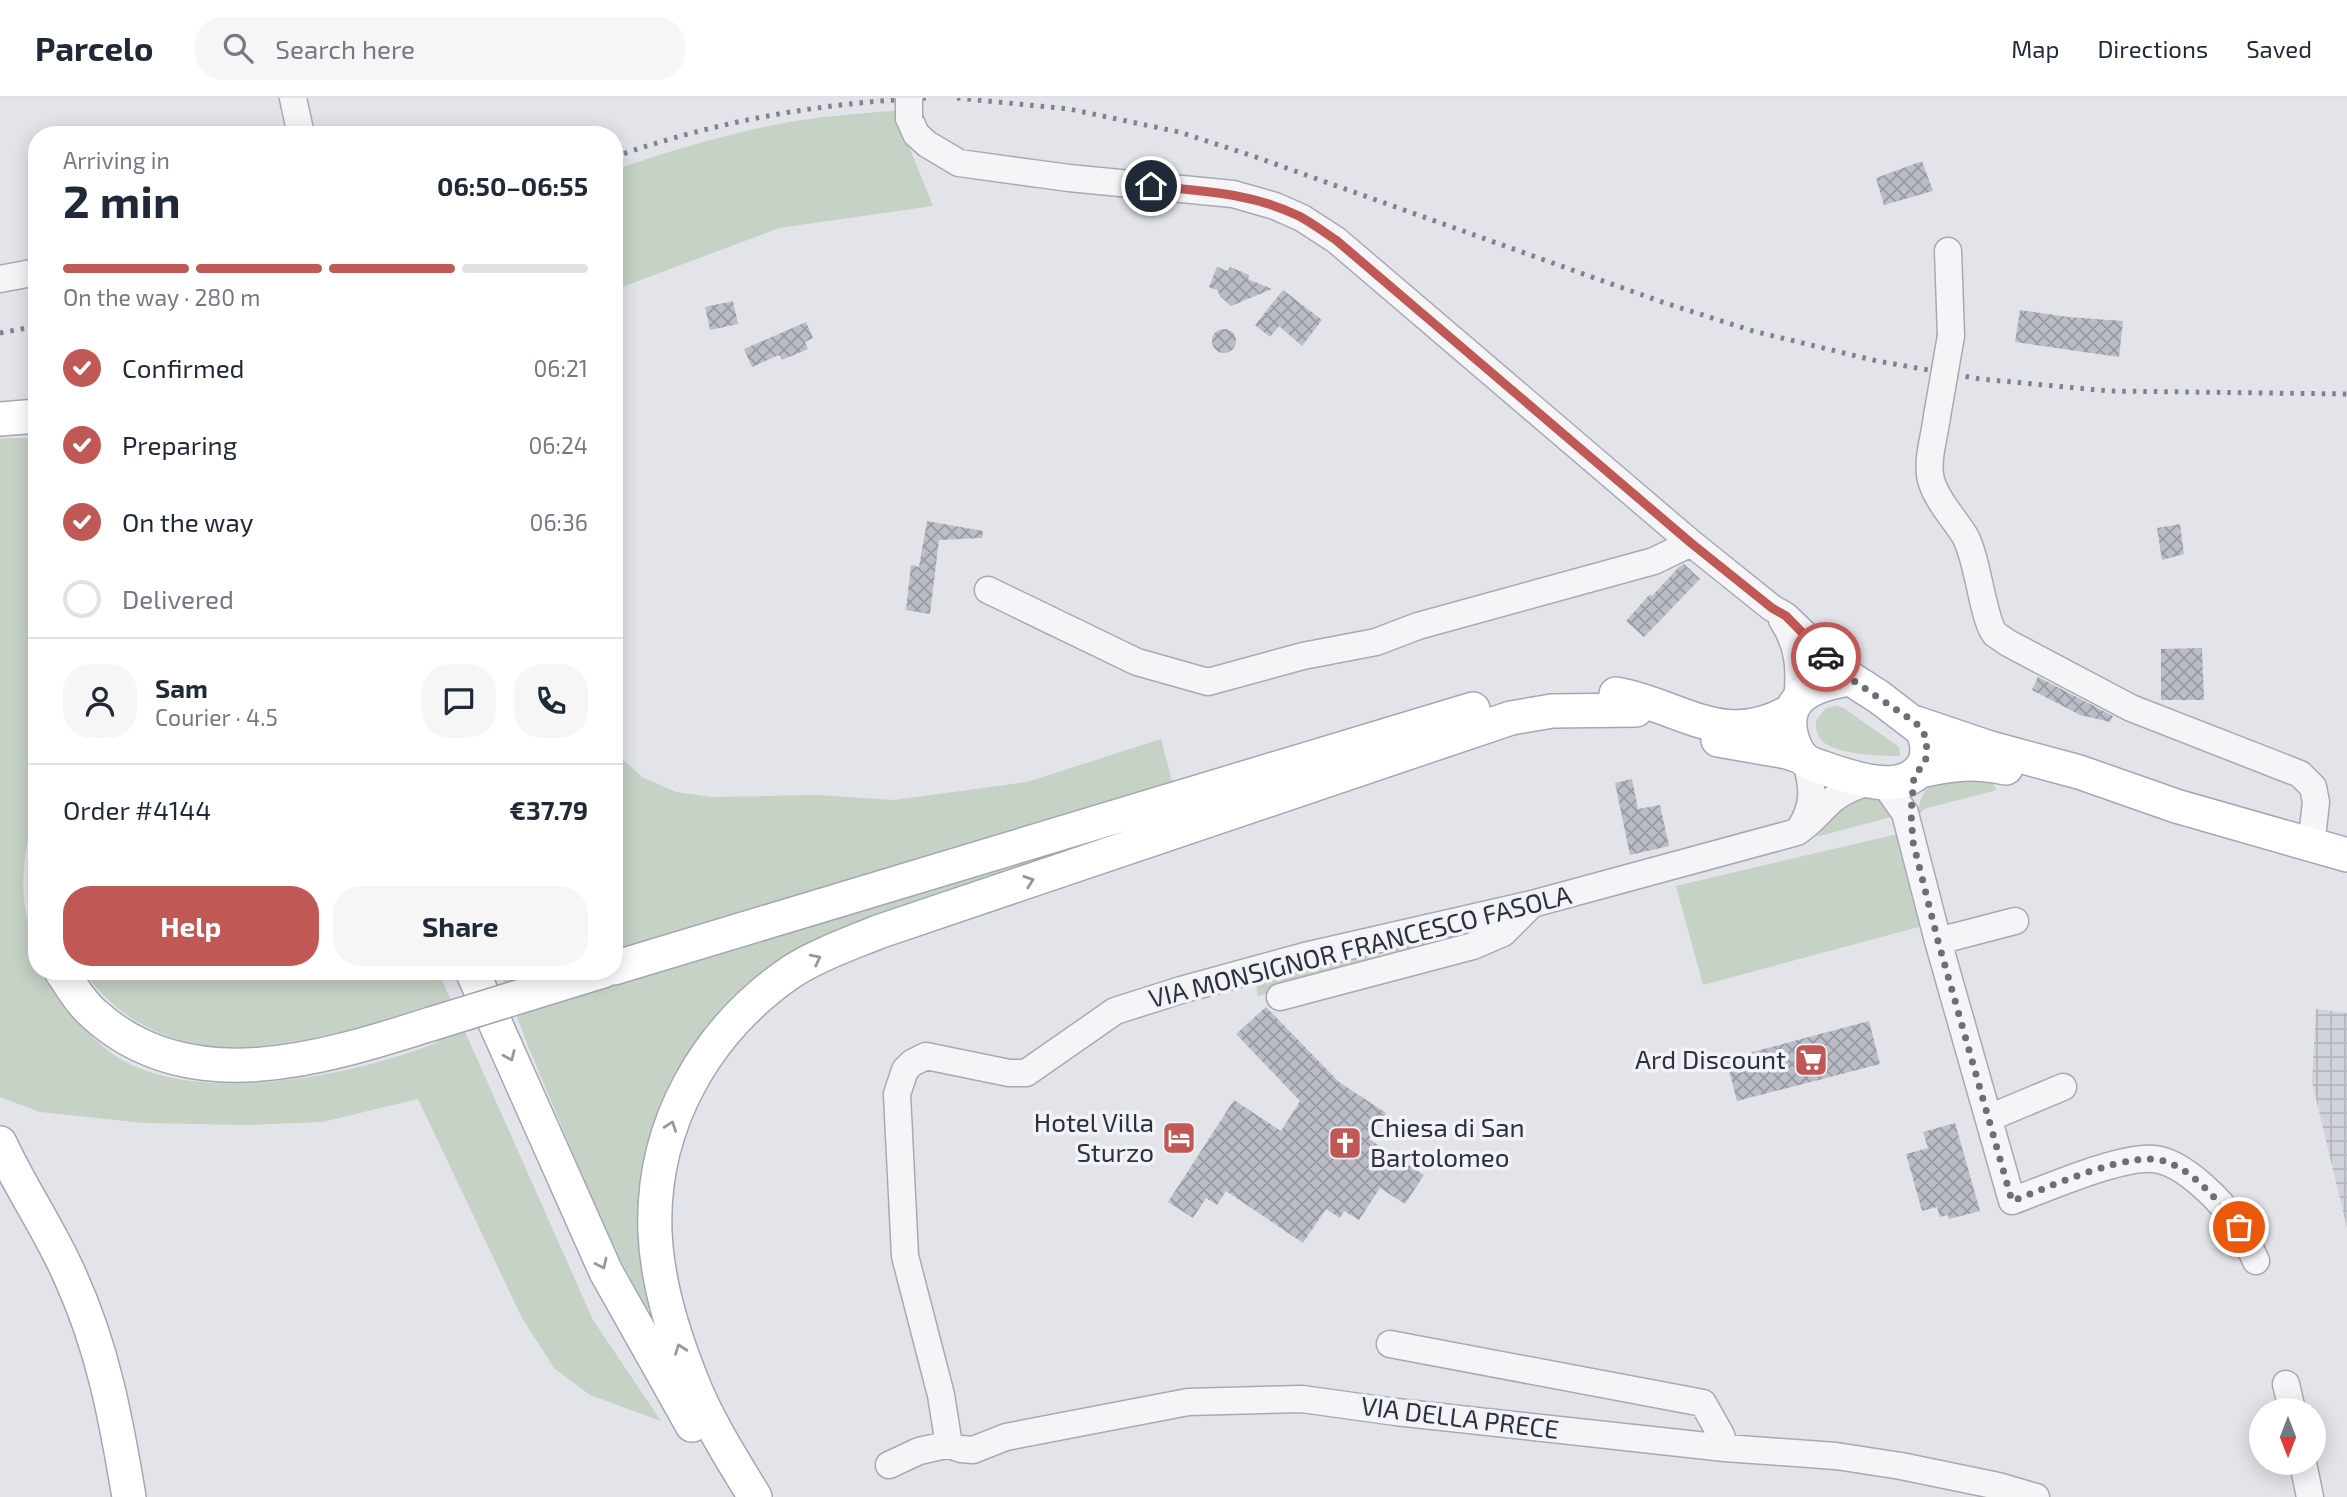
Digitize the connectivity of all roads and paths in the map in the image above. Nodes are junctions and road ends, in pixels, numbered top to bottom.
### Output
1 (293, 98) edge
2 (909, 108) edge
3 (298, 126) edge
4 (1948, 251) dead end
5 (28, 274) edge
6 (0, 279) edge
7 (28, 417) edge
8 (0, 419) edge
9 (1691, 543) junction
10 (989, 590) dead end
11 (1772, 608) junction
12 (1851, 679) junction
13 (1572, 694) junction
14 (1794, 707) junction
15 (1636, 710) junction
16 (1916, 723) junction
17 (1804, 759) junction
18 (1897, 777) junction
19 (2176, 806) junction
20 (1797, 832) junction
21 (2311, 846) junction
22 (2347, 855) edge
23 (1532, 904) junction
24 (2015, 921) dead end
25 (1938, 941) junction
26 (623, 965) edge
27 (68, 980) edge
28 (476, 980) edge
29 (574, 980) edge
30 (1279, 997) dead end
31 (2063, 1087) dead end
32 (1989, 1118) junction
33 (0, 1143) edge
34 (2256, 1261) dead end
35 (1390, 1344) dead end
36 (2286, 1384) dead end
37 (2289, 1398) edge
38 (949, 1445) junction
39 (1725, 1448) junction
40 (889, 1465) dead end
41 (2306, 1475) edge
42 (129, 1497) edge
43 (736, 1497) edge
44 (755, 1497) edge
45 (2036, 1497) edge
46 (2310, 1497) edge

1 - 3 street
2 - 9 street
4 - 21 street, bridge
5 - 6 street
7 - 8 main road
9 - 10 street
9 - 11 street
11 - 12 street
11 - 14 street
12 - 14 main road
12 - 16 main road
13 - 14 main road
13 - 15 main road
13 - 26 main road
14 - 17 main road
15 - 17 main road
44 -> 15 main road
16 - 18 main road
16 - 19 main road
17 - 18 main road
17 - 20 street
18 - 19 main road
18 - 20 street
18 - 25 street
19 - 21 main road
20 - 23 street, VIA MONSIGNOR FRANCESCO FASOLA
21 - 22 main road
23 - 30 street
23 - 38 street, VIA MONSIGNOR FRANCESCO FASOLA
24 - 25 street
25 - 32 street
27 - 29 main road, bridge
28 -> 43 main road
31 - 32 street
32 - 34 street
33 - 42 main road
35 - 39 street
36 - 37 street
38 - 39 street, VIA DELLA PRECE
38 - 40 street, VIA DELLA PRECE
39 - 45 street, VIA DELLA PRECE
41 - 46 street

